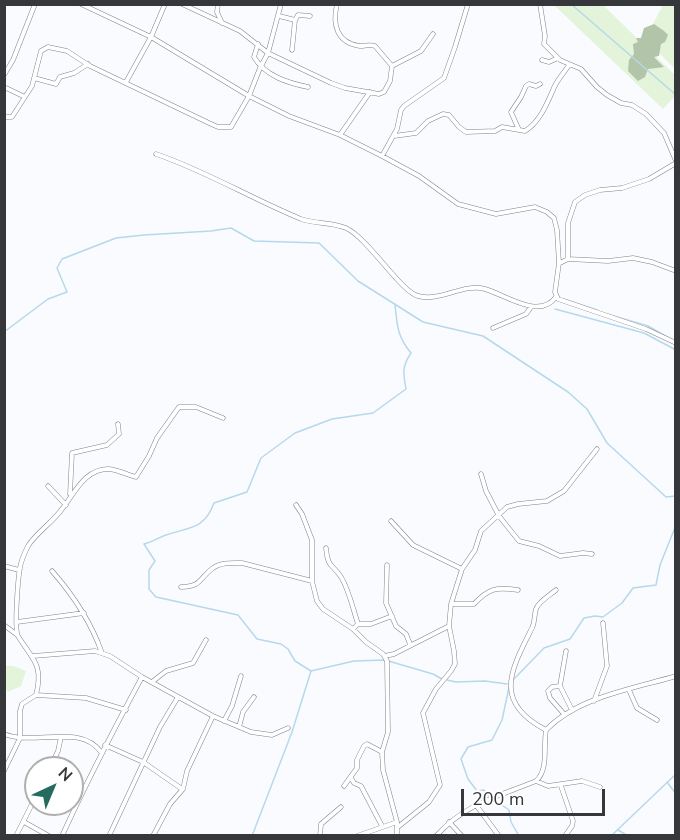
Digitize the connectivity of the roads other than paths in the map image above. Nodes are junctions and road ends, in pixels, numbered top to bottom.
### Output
1 (35, 4) edge
2 (81, 4) edge
3 (165, 4) edge
4 (182, 4) edge
5 (218, 4) edge
6 (281, 4) edge
7 (336, 4) edge
8 (468, 4) edge
9 (540, 4) edge
10 (279, 16) junction
11 (310, 16) dead end
12 (295, 20) junction
13 (222, 23) junction
14 (433, 34) dead end
15 (151, 37) junction
16 (258, 44) junction
17 (292, 50) dead end
18 (268, 53) junction
19 (558, 58) junction
20 (542, 60) dead end
21 (88, 64) junction
22 (569, 64) junction
23 (392, 66) junction
24 (260, 68) junction
25 (4, 75) edge
26 (34, 78) junction
27 (126, 82) junction
28 (540, 84) dead end
29 (4, 87) edge
30 (308, 87) dead end
31 (370, 92) junction
32 (249, 96) junction
33 (25, 97) junction
34 (4, 117) edge
35 (519, 131) junction
36 (340, 135) junction
37 (394, 136) junction
38 (156, 154) dead end
39 (382, 156) junction
40 (675, 162) edge
41 (568, 259) junction
42 (559, 263) junction
43 (675, 271) edge
44 (556, 297) junction
45 (531, 306) junction
46 (493, 328) dead end
47 (675, 343) edge
48 (223, 418) dead end
49 (118, 424) dead end
50 (597, 448) dead end
51 (481, 474) dead end
52 (48, 486) dead end
53 (70, 495) junction
54 (66, 505) junction
55 (296, 505) dead end
56 (499, 516) junction
57 (391, 521) dead end
58 (326, 548) dead end
59 (592, 554) dead end
60 (387, 565) dead end
61 (4, 566) edge
62 (462, 569) junction
63 (19, 570) junction
64 (52, 571) dead end
65 (312, 581) junction
66 (181, 587) dead end
67 (518, 590) dead end
68 (556, 590) dead end
69 (451, 604) junction
70 (84, 613) junction
71 (392, 616) junction
72 (17, 622) junction
73 (603, 623) dead end
74 (358, 624) junction
75 (4, 625) edge
76 (448, 626) junction
77 (353, 629) junction
78 (17, 634) junction
79 (206, 640) dead end
80 (410, 645) junction
81 (566, 651) dead end
82 (102, 653) junction
83 (33, 656) junction
84 (385, 656) junction
85 (241, 676) dead end
86 (675, 676) edge
87 (142, 677) junction
88 (152, 682) junction
89 (560, 686) junction
90 (628, 690) junction
91 (36, 695) junction
92 (178, 697) junction
93 (254, 697) dead end
94 (593, 702) junction
95 (126, 710) junction
96 (573, 710) junction
97 (564, 714) junction
98 (213, 716) junction
99 (657, 720) dead end
100 (224, 721) junction
101 (239, 727) junction
102 (288, 728) dead end
103 (546, 730) junction
104 (4, 734) edge
105 (61, 737) junction
106 (20, 738) junction
107 (105, 745) junction
108 (101, 752) junction
109 (382, 752) junction
110 (56, 756) edge
111 (143, 762) junction
112 (4, 771) edge
113 (351, 778) junction
114 (536, 781) junction
115 (344, 786) dead end
116 (561, 786) junction
117 (600, 787) dead end
118 (183, 789) junction
119 (476, 805) junction
120 (341, 807) dead end
121 (27, 816) edge
122 (24, 822) junction
123 (397, 822) junction
124 (449, 822) junction
125 (382, 826) junction
126 (398, 827) junction
127 (367, 834) edge
128 (498, 835) edge
129 (16, 836) edge
130 (49, 836) edge
131 (62, 836) edge
132 (109, 836) edge
133 (153, 836) edge
134 (320, 836) edge
135 (357, 836) edge
136 (397, 836) edge
137 (436, 836) edge
138 (462, 836) edge
139 (565, 836) edge

1 - 25 street
2 - 15 street
3 - 15 street
4 - 13 street
5 - 13 street
6 - 10 street
7 - 23 street
8 - 37 street
9 - 19 street
10 - 12 street
10 - 18 street
11 - 12 street
12 - 17 street
13 - 16 street
14 - 23 street
15 - 27 street
15 - 32 street
16 - 18 street
16 - 24 street
18 - 24 street
18 - 31 street
19 - 20 street
19 - 22 street
21 - 26 street
21 - 26 street
21 - 27 street
22 - 35 street
22 - 40 street
23 - 31 street
24 - 30 street
24 - 32 street
26 - 33 street
27 - 32 street
28 - 35 street
29 - 33 street
31 - 36 street
32 - 36 street
33 - 34 street
35 - 37 street
36 - 39 street
37 - 39 street
38 - 45 street
39 - 42 street
40 - 41 street
41 - 42 street
41 - 43 street
42 - 44 street
44 - 45 street
44 - 47 street
45 - 46 street
48 - 53 street
49 - 53 street
50 - 56 street
51 - 56 street
52 - 54 street
53 - 54 street
54 - 63 street
55 - 65 street
56 - 59 street
56 - 62 street
57 - 62 street
58 - 74 street
60 - 71 street
61 - 63 street
62 - 69 street
63 - 72 street
64 - 70 street
65 - 66 street
65 - 77 street
67 - 69 street
68 - 103 street
69 - 76 street
70 - 72 street
70 - 82 street
71 - 74 street
71 - 80 street
72 - 78 street
73 - 94 street
74 - 77 street
75 - 78 street
76 - 80 street
76 - 126 street
77 - 84 street
78 - 83 street
79 - 88 street
80 - 84 street
81 - 89 street
82 - 83 street
82 - 87 street
83 - 91 street
84 - 109 street
85 - 100 street
86 - 90 street
87 - 88 street
87 - 95 street
88 - 92 street
89 - 96 street
89 - 97 street
90 - 94 street
90 - 99 street
91 - 95 street
91 - 106 street
92 - 98 street
92 - 111 street
93 - 101 street
94 - 96 street
95 - 107 street
96 - 97 street
97 - 103 street
98 - 100 street
98 - 118 street
100 - 101 street
101 - 102 street
103 - 114 street
104 - 106 street
105 - 106 street
105 - 108 street
105 - 110 street
106 - 112 street
107 - 108 street
107 - 111 street
108 - 131 street
109 - 113 street
109 - 123 street
111 - 118 street
111 - 132 street
113 - 115 street
113 - 125 street
114 - 116 street
114 - 119 street
116 - 117 street
116 - 139 street
118 - 133 street
119 - 124 street
119 - 128 street
120 - 134 street
121 - 122 street
122 - 129 street
122 - 130 street
123 - 125 street
123 - 126 street
124 - 137 street
124 - 138 street
125 - 127 street
126 - 136 street
127 - 135 street

